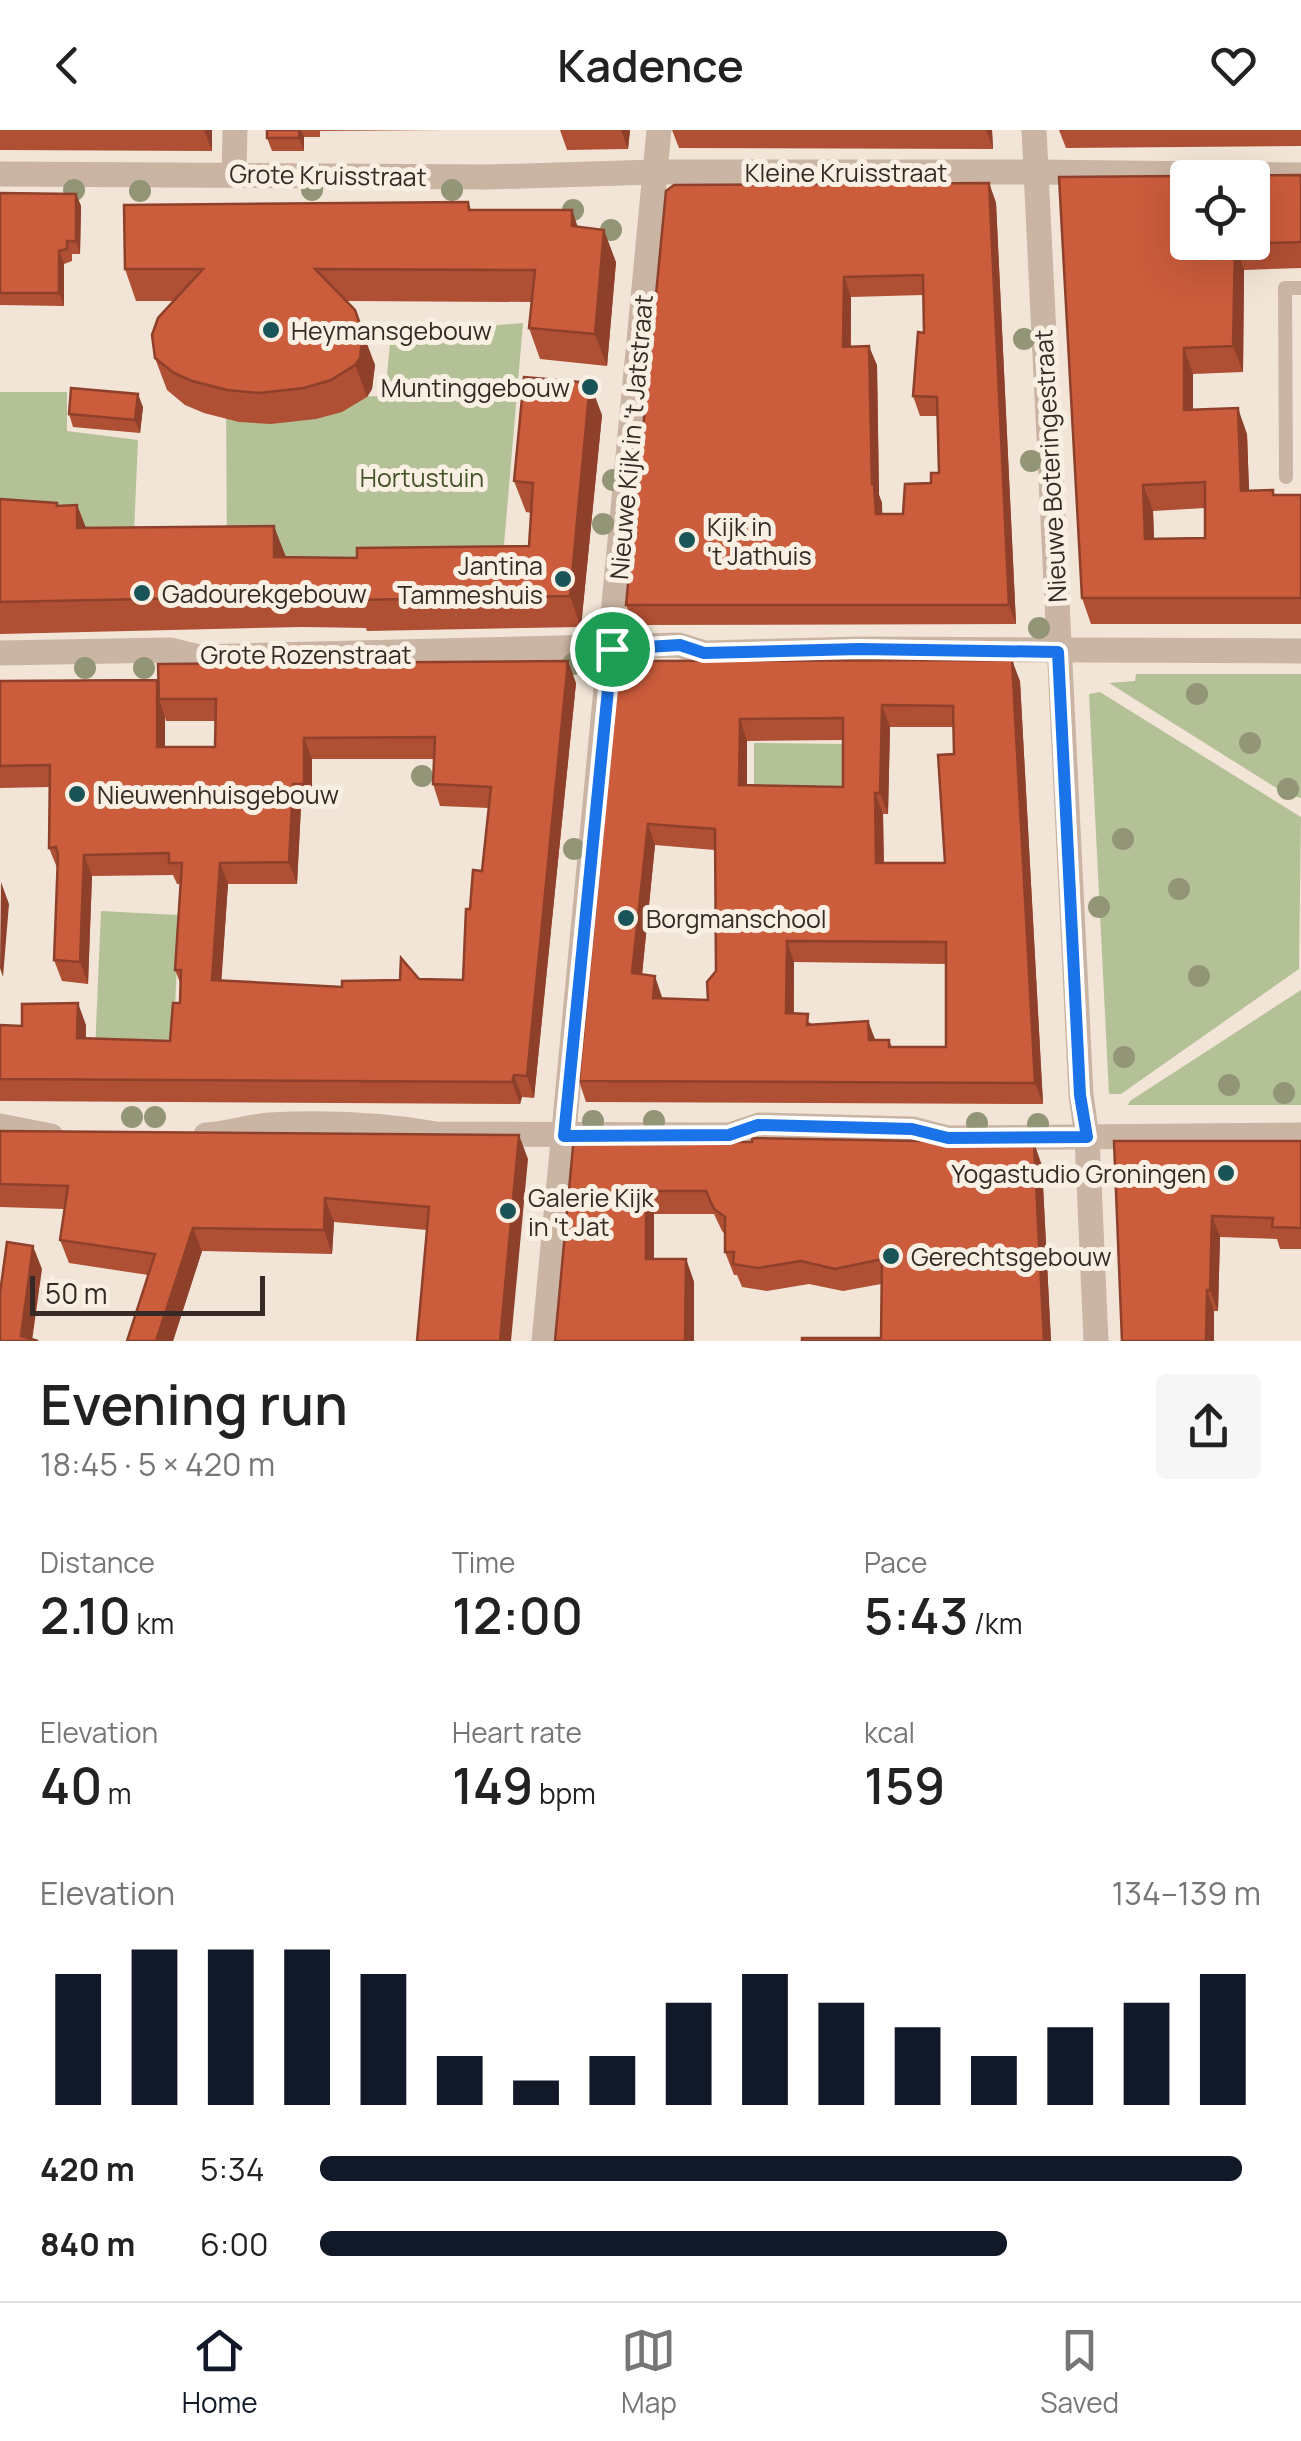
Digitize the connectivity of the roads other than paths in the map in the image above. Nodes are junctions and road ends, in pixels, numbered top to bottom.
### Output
1 (235, 130) edge
2 (659, 130) edge
3 (1034, 130) edge
4 (655, 172) junction
5 (1037, 172) junction
6 (0, 174) edge
7 (234, 174) junction
8 (1301, 176) edge
9 (1301, 288) edge
10 (1286, 477) dead end
11 (612, 649) junction
12 (1301, 651) edge
13 (1058, 652) junction
14 (0, 653) edge
15 (0, 1126) edge
16 (190, 1135) edge
17 (1301, 1135) edge
18 (76, 1136) edge
19 (564, 1136) junction
20 (1087, 1137) junction
21 (544, 1341) edge
22 (1096, 1341) edge

1 - 7 street
2 - 4 street, Nieuwe Kijk in 't Jatstraat
3 - 5 street, Nieuwe Boteringestraat
4 - 5 street, Kleine Kruisstraat
4 - 7 street, Grote Kruisstraat
4 - 11 street, Nieuwe Kijk in 't Jatstraat
5 - 8 street, Kleine Kruisstraat
5 - 13 street, Nieuwe Boteringestraat
6 - 7 street, Grote Kruisstraat
9 - 10 lane
11 - 13 street, Grote Rozenstraat
11 - 14 street, Grote Rozenstraat
11 - 19 street, Nieuwe Kijk in 't Jatstraat
12 - 13 street, Grote Rozenstraat
13 - 20 street, Nieuwe Boteringestraat
15 - 18 street
16 - 19 street
17 - 20 street
19 - 20 street
19 - 21 street, Nieuwe Kijk in 't Jatstraat
20 - 22 street, Nieuwe Boteringestraat

